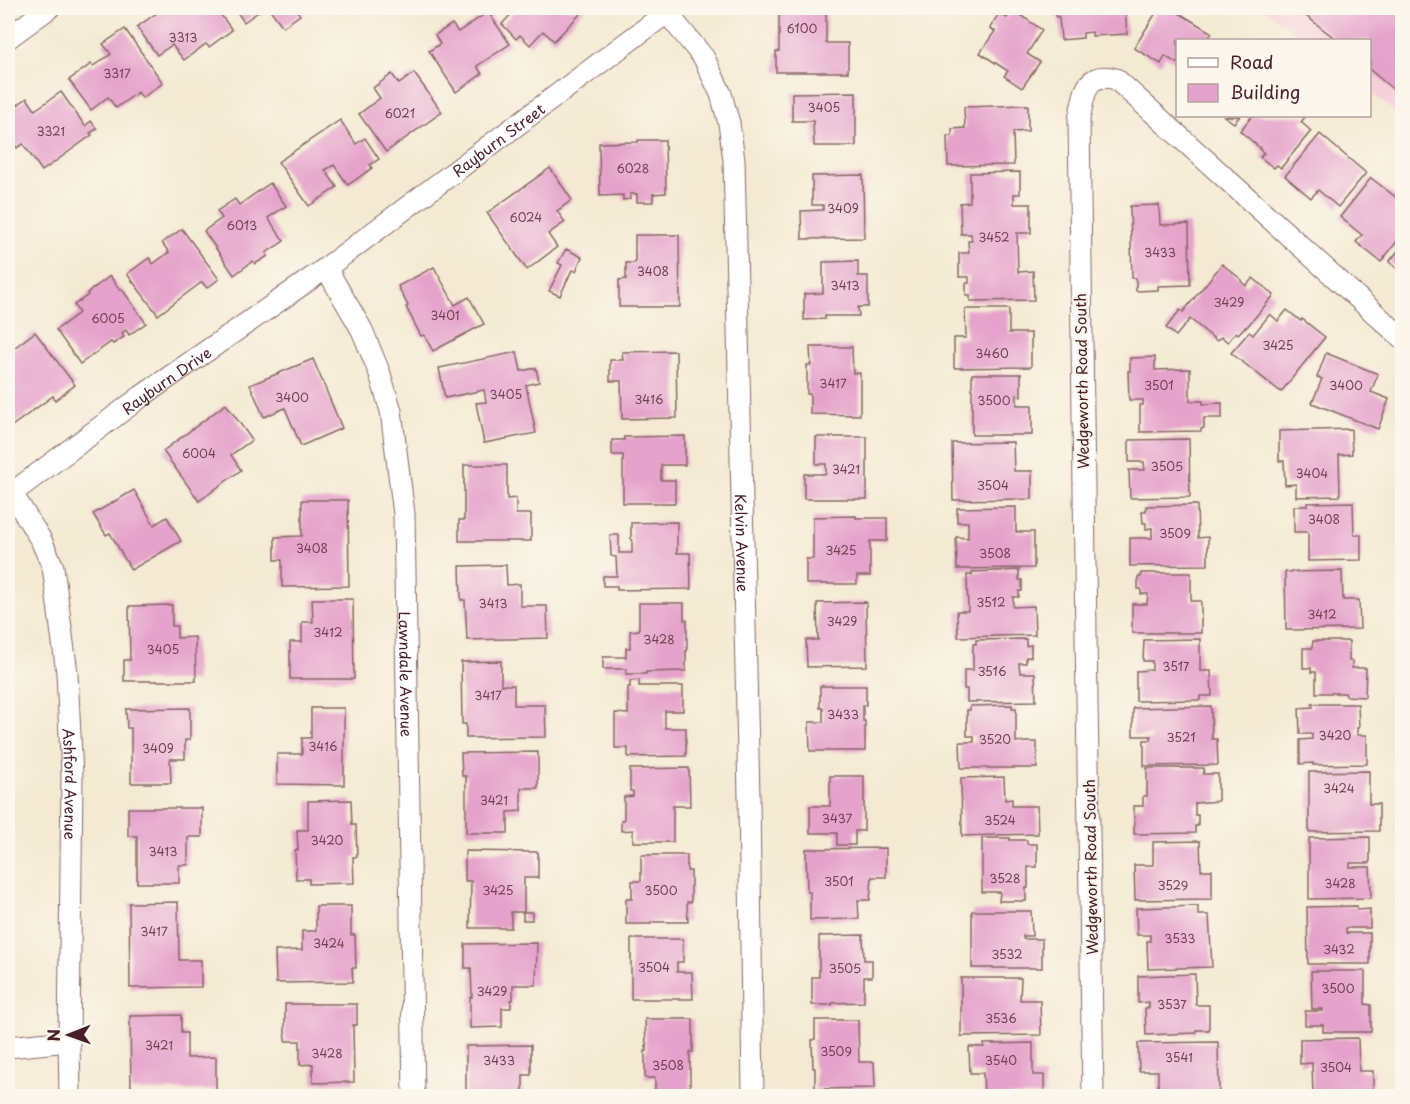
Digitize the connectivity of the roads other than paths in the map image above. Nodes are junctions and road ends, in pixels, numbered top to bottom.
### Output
1 (49, 8) edge
2 (668, 9) edge
3 (8, 38) edge
4 (326, 267) junction
5 (1402, 338) edge
6 (9, 492) edge
7 (69, 1041) junction
8 (8, 1047) edge
9 (70, 1096) edge
10 (414, 1096) edge
11 (753, 1096) edge
12 (1093, 1096) edge

1 - 3 street
2 - 4 street, Rayburn Street
2 - 11 street, Kelvin Avenue
4 - 6 street, Rayburn Drive
4 - 10 street, Lawndale Avenue
5 - 12 street, Wedgeworth Road South
6 - 7 street, Ashford Avenue
7 - 8 street
7 - 9 street, Ashford Avenue

